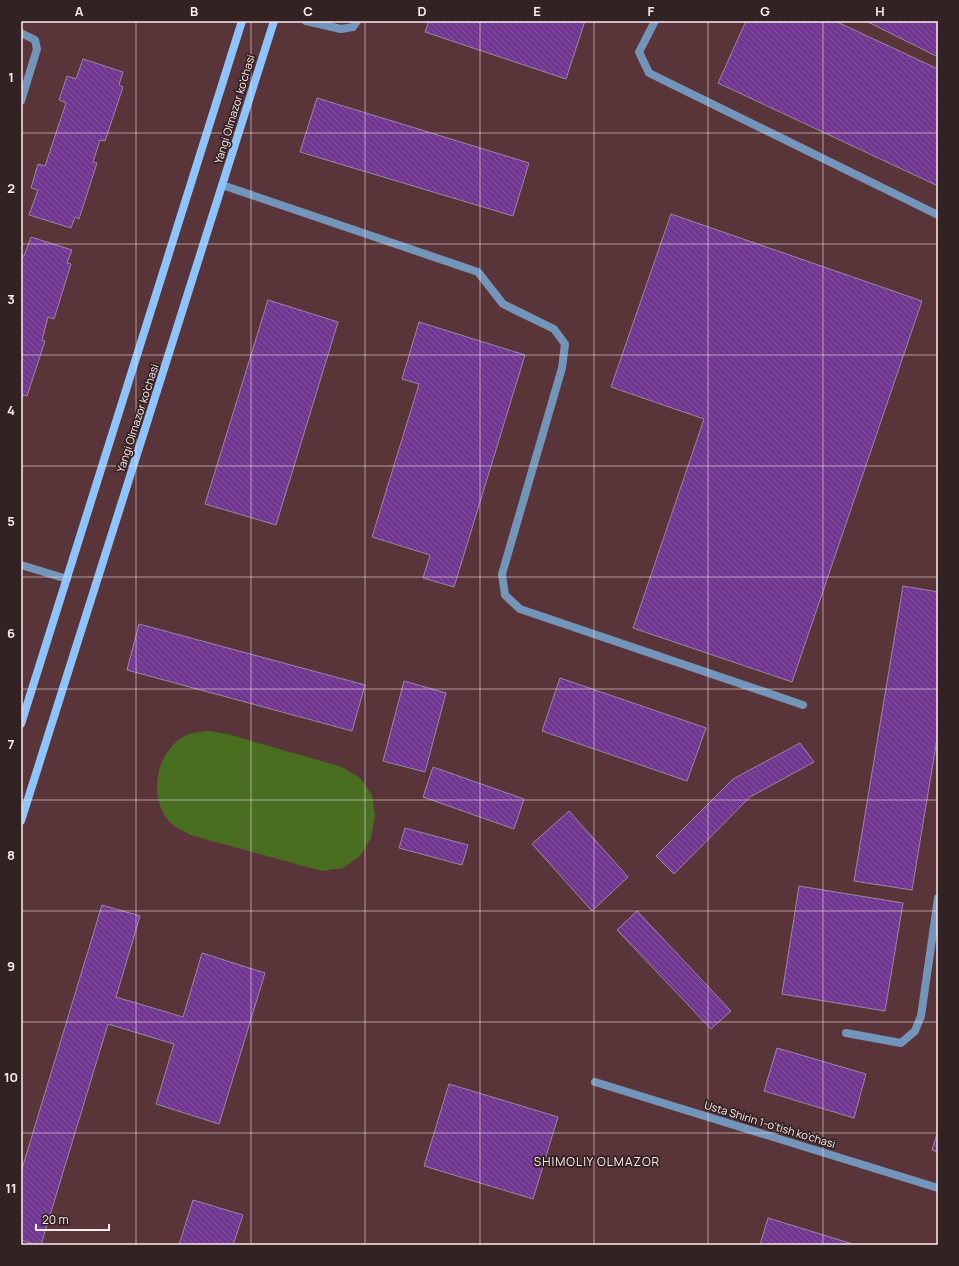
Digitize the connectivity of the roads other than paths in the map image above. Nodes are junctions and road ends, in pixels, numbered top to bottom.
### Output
1 (242, 21) edge
2 (274, 21) edge
3 (306, 21) edge
4 (357, 21) edge
5 (655, 21) edge
6 (21, 33) edge
7 (21, 101) edge
8 (222, 186) junction
9 (938, 215) edge
10 (21, 565) edge
11 (67, 580) junction
12 (803, 705) dead end
13 (21, 724) edge
14 (21, 821) edge
15 (938, 898) edge
16 (846, 1033) dead end
17 (595, 1082) dead end
18 (938, 1188) edge

1 - 11 main road, Yangi Olmazor ko'chasi
2 - 8 main road, Yangi Olmazor ko'chasi
3 - 4 street
5 - 9 street
6 - 7 street
8 - 12 street
8 - 14 main road, Yangi Olmazor ko'chasi
10 - 11 street
11 - 13 main road, Yangi Olmazor ko'chasi
15 - 16 street
17 - 18 street, Usta Shirin 1-o'tish ko'chasi

